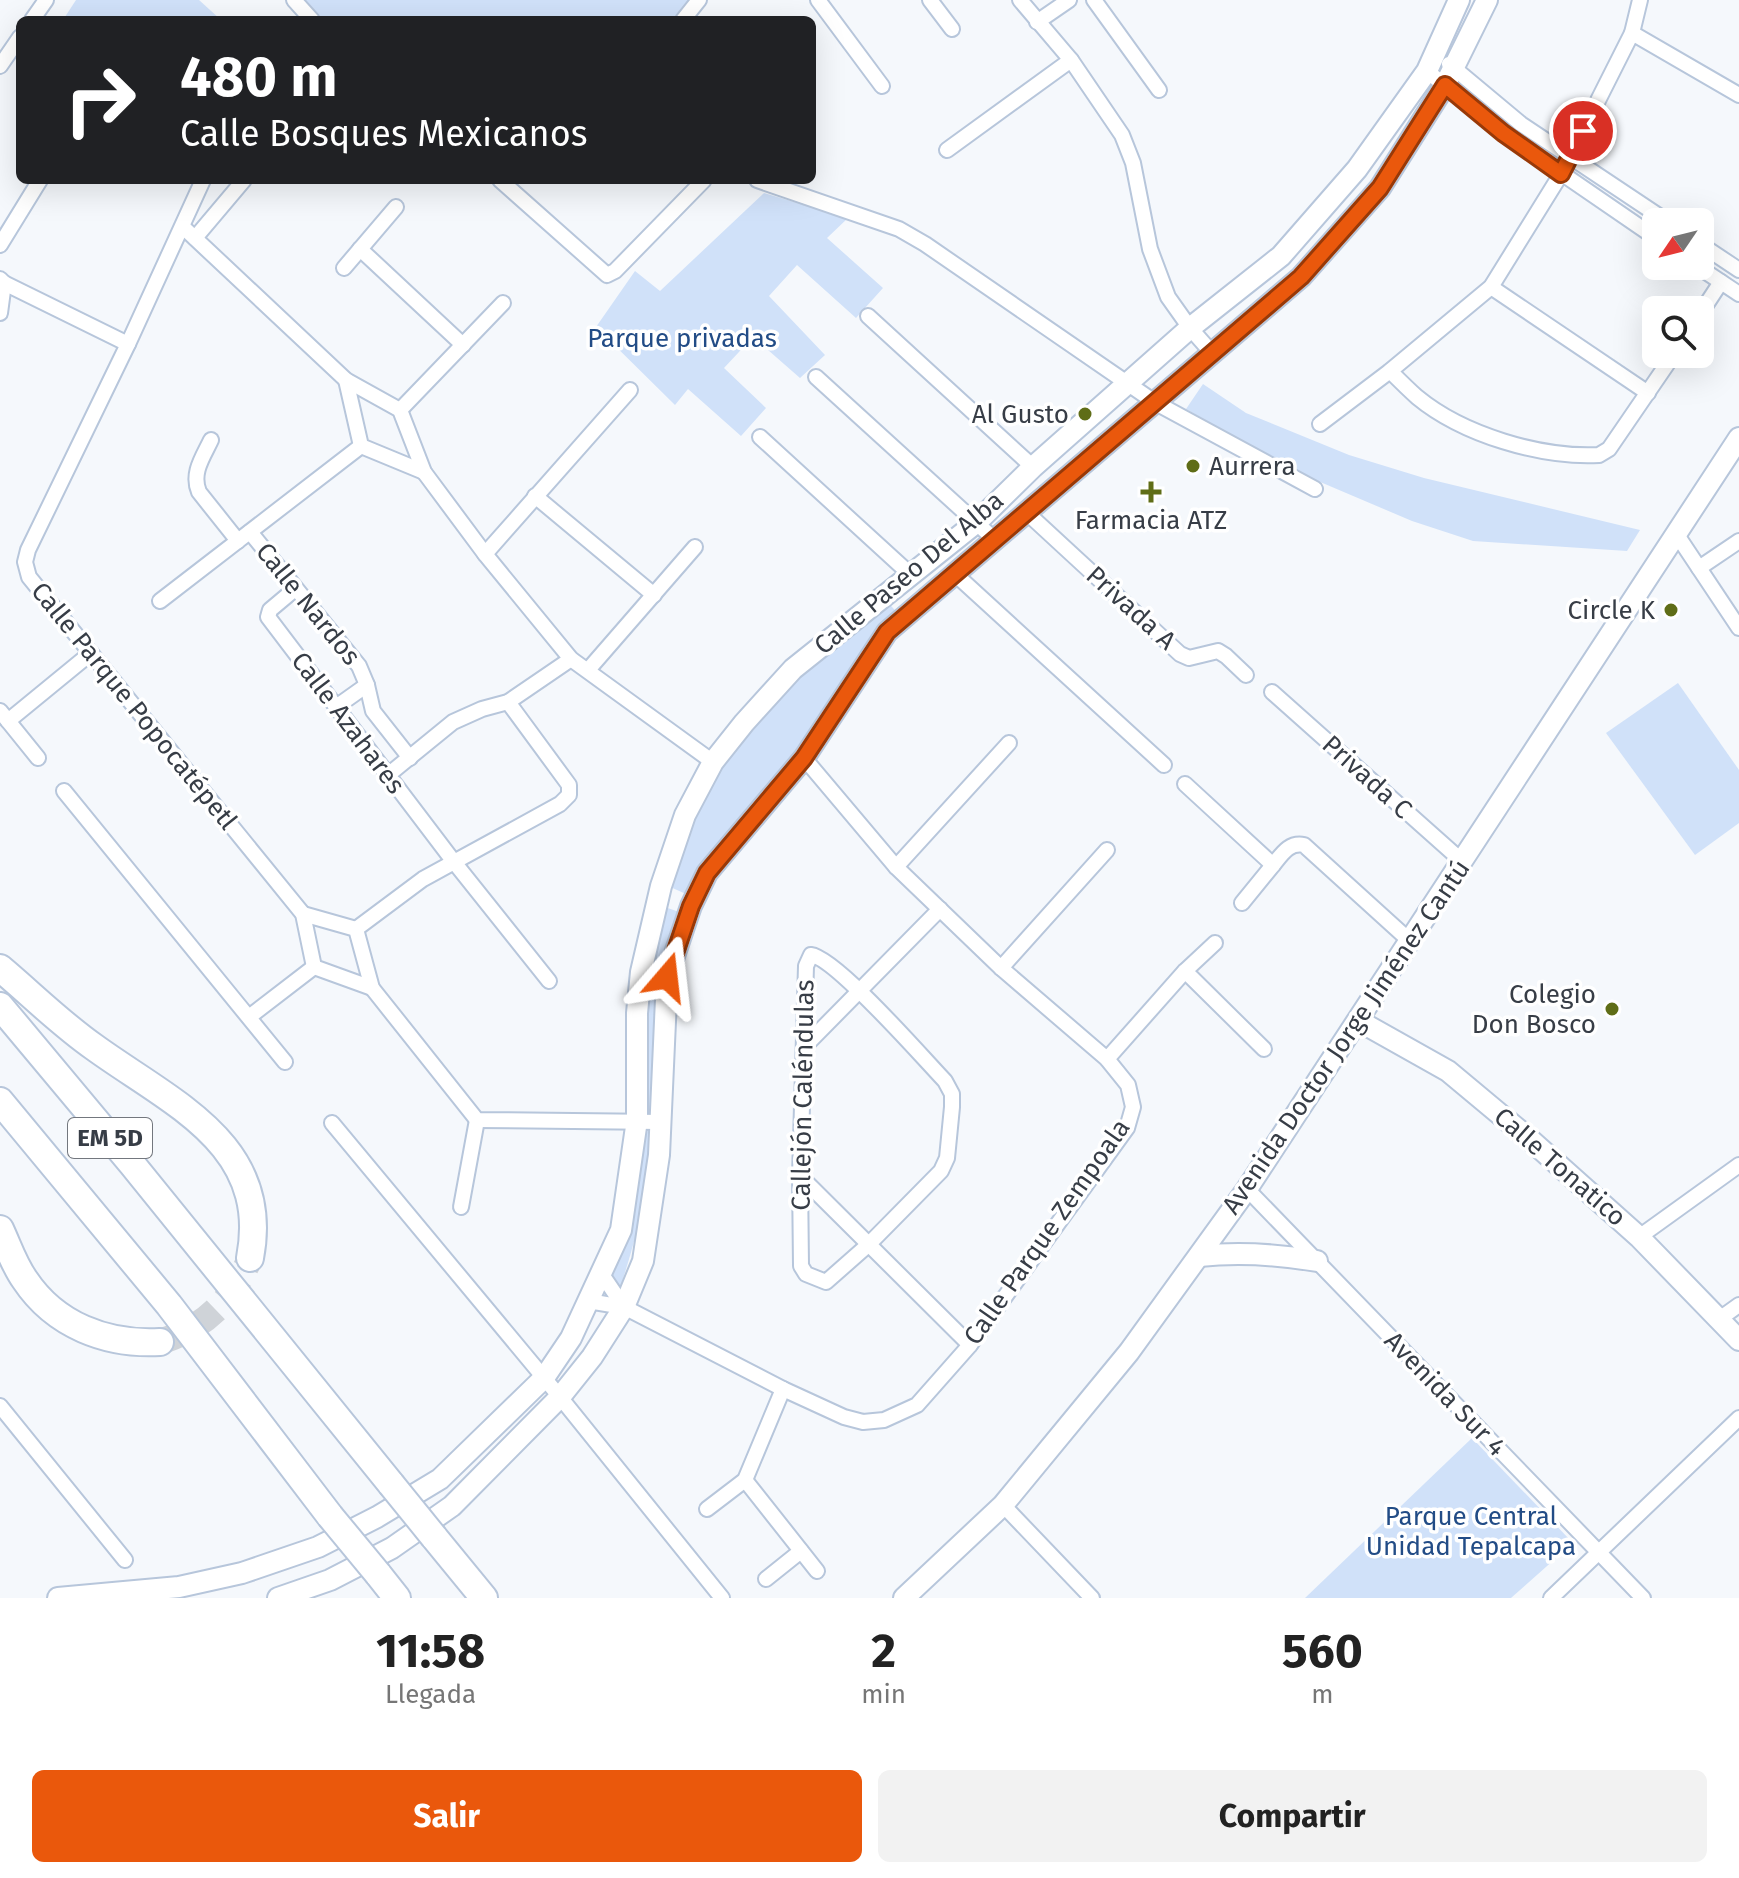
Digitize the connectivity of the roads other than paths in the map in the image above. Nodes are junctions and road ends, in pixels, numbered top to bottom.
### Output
1 (294, 0) edge
2 (699, 0) edge
3 (818, 0) edge
4 (930, 0) edge
5 (1020, 0) edge
6 (1069, 0) edge
7 (1094, 0) edge
8 (1459, 0) edge
9 (1487, 0) edge
10 (1640, 0) edge
11 (308, 16) edge
12 (686, 16) edge
13 (1037, 22) junction
14 (952, 29) dead end
15 (1632, 33) junction
16 (16, 43) edge
17 (1071, 60) junction
18 (1432, 62) junction
19 (0, 66) edge
20 (1450, 76) junction
21 (882, 86) dead end
22 (1159, 90) dead end
23 (1739, 95) edge
24 (947, 150) dead end
25 (1570, 156) junction
26 (1561, 174) junction
27 (38, 184) edge
28 (201, 184) edge
29 (241, 184) edge
30 (505, 184) edge
31 (700, 184) edge
32 (769, 184) edge
33 (396, 207) dead end
34 (1647, 208) edge
35 (183, 227) junction
36 (1642, 229) edge
37 (195, 238) junction
38 (0, 245) edge
39 (360, 249) junction
40 (1714, 251) edge
41 (1737, 263) edge
42 (344, 268) dead end
43 (1714, 277) edge
44 (2, 281) edge
45 (1721, 282) junction
46 (1491, 287) junction
47 (1739, 294) edge
48 (1712, 296) edge
49 (503, 303) dead end
50 (0, 313) edge
51 (868, 316) dead end
52 (1190, 328) junction
53 (128, 344) junction
54 (463, 345) junction
55 (1213, 354) junction
56 (1665, 368) edge
57 (1390, 371) junction
58 (816, 377) dead end
59 (346, 380) junction
60 (1128, 384) junction
61 (630, 390) dead end
62 (1648, 393) junction
63 (1156, 403) junction
64 (400, 410) junction
65 (1320, 424) dead end
66 (410, 435) junction
67 (760, 437) dead end
68 (1739, 438) edge
69 (211, 440) dead end
70 (361, 446) junction
71 (382, 455) junction
72 (1033, 467) junction
73 (424, 472) junction
74 (1315, 489) dead end
75 (535, 496) junction
76 (1025, 511) junction
77 (977, 522) junction
78 (1677, 535) junction
79 (244, 537) junction
80 (994, 539) junction
81 (1739, 541) edge
82 (695, 547) dead end
83 (485, 554) junction
84 (1699, 568) junction
85 (954, 573) junction
86 (911, 575) junction
87 (295, 589) junction
88 (654, 595) junction
89 (160, 601) dead end
90 (1739, 628) edge
91 (91, 653) junction
92 (571, 659) junction
93 (588, 670) junction
94 (1246, 675) dead end
95 (367, 685) junction
96 (1272, 692) dead end
97 (508, 702) junction
98 (336, 707) junction
99 (4, 716) edge
100 (1009, 743) dead end
101 (38, 758) dead end
102 (410, 758) junction
103 (804, 758) junction
104 (713, 762) junction
105 (1164, 765) dead end
106 (388, 775) junction
107 (1185, 784) dead end
108 (64, 791) dead end
109 (1107, 850) dead end
110 (454, 862) junction
111 (1463, 862) junction
112 (1273, 865) junction
113 (896, 867) junction
114 (661, 886) junction
115 (1242, 903) dead end
116 (691, 906) junction
117 (940, 909) junction
118 (303, 914) junction
119 (356, 929) junction
120 (1411, 942) junction
121 (1215, 943) dead end
122 (314, 967) junction
123 (0, 968) edge
124 (1001, 968) junction
125 (1185, 971) junction
126 (549, 981) dead end
127 (372, 988) junction
128 (859, 991) junction
129 (0, 1006) edge
130 (249, 1017) junction
131 (1359, 1021) junction
132 (806, 1045) junction
133 (1264, 1049) dead end
134 (1107, 1059) junction
135 (285, 1062) dead end
136 (0, 1101) edge
137 (477, 1120) junction
138 (637, 1120) junction
139 (661, 1122) junction
140 (332, 1123) dead end
141 (1739, 1165) edge
142 (800, 1176) junction
143 (1247, 1189) junction
144 (461, 1207) dead end
145 (0, 1229) edge
146 (1639, 1237) junction
147 (868, 1245) junction
148 (1199, 1256) junction
149 (250, 1258) tunnel mouth
150 (1317, 1261) junction
151 (601, 1273) junction
152 (588, 1301) junction
153 (1739, 1305) edge
154 (624, 1307) junction
155 (1718, 1320) junction
156 (1739, 1340) edge
157 (160, 1342) tunnel mouth
158 (970, 1345) junction
159 (544, 1378) junction
160 (783, 1389) junction
161 (560, 1397) junction
162 (0, 1406) edge
163 (1739, 1418) edge
164 (745, 1480) junction
165 (1003, 1505) junction
166 (707, 1509) dead end
167 (801, 1551) junction
168 (1598, 1551) junction
169 (125, 1560) dead end
170 (817, 1571) dead end
171 (766, 1579) dead end
172 (58, 1598) edge
173 (278, 1598) edge
174 (397, 1598) edge
175 (484, 1598) edge
176 (722, 1598) edge
177 (905, 1598) edge
178 (1092, 1598) edge
179 (1551, 1598) edge
180 (1643, 1598) edge

1 - 11 street
2 - 12 street
3 - 21 street
4 - 14 street
5 - 13 street
6 - 13 street
7 - 22 street
8 - 18 street, Calle Paseo Del Alba
9 - 20 street, Calle Paseo Del Alba
10 - 15 street
13 - 17 street
15 - 23 street
15 - 25 street
16 - 19 street
17 - 24 street
17 - 52 street
18 - 20 street
18 - 52 street, Calle Paseo Del Alba
20 - 25 street
20 - 26 street
20 - 55 street, Calle Paseo Del Alba
25 - 26 street
25 - 34 street
26 - 36 street
26 - 46 street
27 - 38 street
28 - 35 street, Calle Parque Popocatépetl
29 - 37 street
30 - 31 street
32 - 60 street
33 - 39 street
35 - 37 street
35 - 53 street, Calle Parque Popocatépetl
37 - 59 street
39 - 42 street
39 - 54 street
40 - 41 street
43 - 45 street
44 - 50 street
44 - 53 street
45 - 47 street
45 - 48 street
46 - 57 street
46 - 62 street
49 - 54 street
51 - 72 street
52 - 55 street
52 - 60 street, Calle Paseo Del Alba
53 - 91 street, Calle Parque Popocatépetl
54 - 64 street
55 - 63 street, Calle Paseo Del Alba
56 - 62 street
57 - 62 street
57 - 65 street
58 - 77 street
59 - 64 street
59 - 70 street
60 - 63 street
60 - 72 street, Calle Paseo Del Alba
61 - 75 street
63 - 74 street
63 - 76 street, Calle Paseo Del Alba
64 - 66 street
66 - 71 street
66 - 73 street
67 - 86 street
68 - 78 street, Avenida Doctor Jorge Jiménez Cantú
69 - 79 street, Calle Nardos
70 - 71 street
70 - 79 street
71 - 73 street
72 - 77 street, Calle Paseo Del Alba
73 - 83 street
75 - 83 street
75 - 88 street
76 - 80 street, Calle Paseo Del Alba
76 - 94 street, Privada A
77 - 80 street
77 - 86 street, Calle Paseo Del Alba
78 - 84 street
78 - 111 street, Avenida Doctor Jorge Jiménez Cantú
79 - 87 street, Calle Nardos
79 - 89 street
80 - 85 street, Calle Paseo Del Alba
81 - 84 street
82 - 88 street
83 - 92 street
84 - 90 street
85 - 103 street, Calle Paseo Del Alba
85 - 105 street
86 - 104 street, Calle Paseo Del Alba
87 - 95 street, Calle Nardos
87 - 98 street, Calle Azahares
88 - 93 street
91 - 99 street
91 - 118 street, Calle Parque Popocatépetl
92 - 93 street
92 - 97 street
93 - 104 street
95 - 98 street
95 - 102 street, Calle Nardos
96 - 111 street, Privada C
97 - 102 street
97 - 110 street
98 - 106 street, Calle Azahares
99 - 101 street
100 - 113 street
102 - 106 street
103 - 113 street, Calle Parque Zempoala
103 - 116 street, Calle Paseo Del Alba
104 - 114 street, Calle Paseo Del Alba
106 - 110 street, Calle Azahares
107 - 112 street
108 - 130 street
109 - 124 street
110 - 119 street
110 - 126 street, Calle Azahares
111 - 120 street, Avenida Doctor Jorge Jiménez Cantú
112 - 115 street
112 - 120 street
113 - 117 street, Calle Parque Zempoala
114 - 116 street
114 - 138 street, Calle Paseo Del Alba
116 - 139 street, Calle Paseo Del Alba
117 - 124 street, Calle Parque Zempoala
117 - 128 street
118 - 119 street
118 - 122 street, Calle Parque Popocatépetl
119 - 127 street
120 - 131 street, Avenida Doctor Jorge Jiménez Cantú
121 - 125 street
122 - 127 street
122 - 130 street
123 - 149 highway
124 - 134 street, Calle Parque Zempoala
125 - 133 street
125 - 134 street
127 - 137 street
128 - 132 street
128 - 132 street, Callejón Caléndulas
128 - 147 street, Callejón Caléndulas
129 - 175 highway, EM 5D, bridge
130 - 135 street
131 - 143 street, Avenida Doctor Jorge Jiménez Cantú
131 - 146 street, Calle Tonatico
132 - 142 street, Callejón Caléndulas
134 - 158 street, Calle Parque Zempoala
136 - 174 highway, EM 5D, bridge
137 - 138 street
137 - 144 street
138 - 139 street
138 - 151 street, Calle Paseo Del Alba
139 - 154 street, Calle Paseo Del Alba
140 - 159 street
141 - 146 street
142 - 147 street
142 - 147 street, Callejón Caléndulas
143 - 148 street, Avenida Doctor Jorge Jiménez Cantú
143 - 150 street, Avenida Sur 4
145 - 157 highway
146 - 155 street, Calle Tonatico
147 - 158 street
148 - 150 street
148 - 165 street, Avenida Doctor Jorge Jiménez Cantú
150 - 168 street, Avenida Sur 4
151 - 152 street, Calle Paseo Del Alba
151 - 154 street, Calle Parque Zempoala
152 - 154 street, Calle Parque Zempoala
152 - 159 street, Calle Paseo Del Alba
153 - 155 street
154 - 160 street, Calle Parque Zempoala
154 - 161 street, Calle Paseo Del Alba
155 - 156 street, Calle Tonatico
158 - 160 street, Calle Parque Zempoala
159 - 161 street
159 - 172 street, Calle Paseo Del Alba
160 - 164 street
161 - 173 street, Calle Paseo Del Alba
161 - 176 street
162 - 169 street
163 - 168 street
164 - 166 street
164 - 167 street
165 - 177 street, Avenida Doctor Jorge Jiménez Cantú
165 - 178 street
167 - 170 street
167 - 171 street
168 - 179 street
168 - 180 street, Avenida Sur 4

